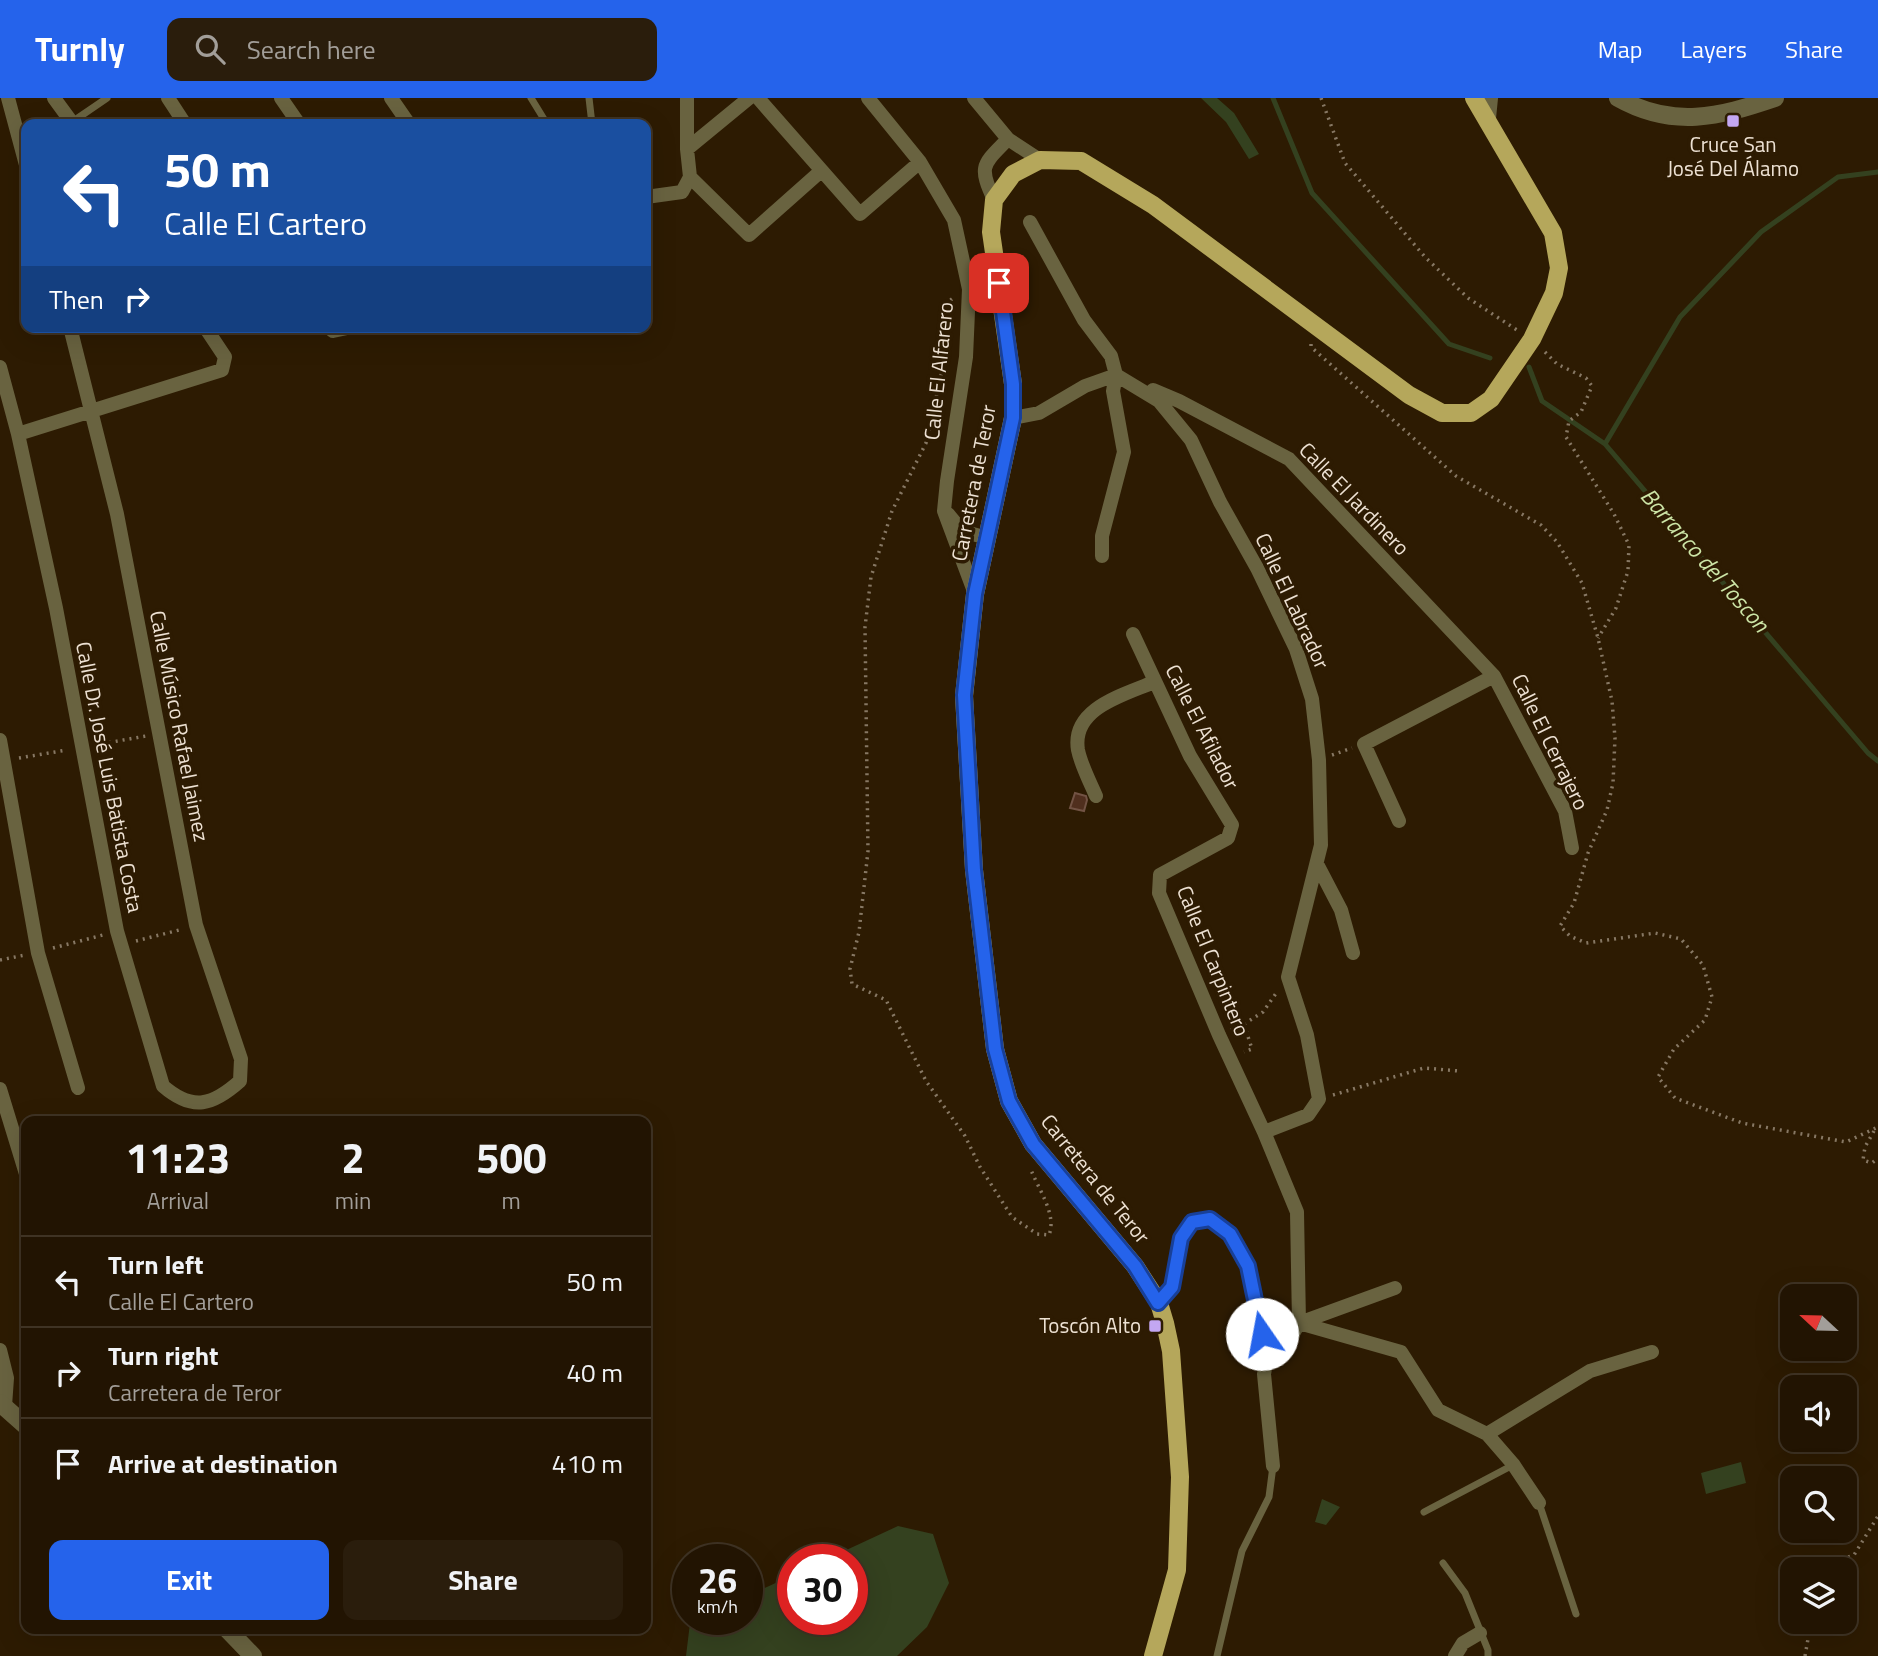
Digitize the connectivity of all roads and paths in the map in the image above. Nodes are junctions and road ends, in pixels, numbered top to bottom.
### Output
1 (8, 98) edge
2 (54, 98) edge
3 (107, 98) edge
4 (168, 98) edge
5 (281, 98) edge
6 (391, 98) edge
7 (531, 98) edge
8 (589, 98) edge
9 (687, 98) edge
10 (749, 98) edge
11 (758, 98) edge
12 (868, 98) edge
13 (974, 98) edge
14 (1321, 98) edge
15 (1474, 98) edge
16 (1489, 98) edge
17 (1618, 98) edge
18 (1775, 98) edge
19 (1487, 118) junction
20 (69, 119) edge
21 (79, 119) edge
22 (183, 119) edge
23 (296, 119) edge
24 (406, 119) edge
25 (544, 119) edge
26 (591, 119) edge
27 (1009, 139) junction
28 (21, 146) edge
29 (687, 149) junction
30 (1040, 160) junction
31 (920, 162) junction
32 (821, 171) junction
33 (690, 177) junction
34 (651, 196) edge
35 (994, 200) junction
36 (1030, 222) dead end
37 (969, 289) junction
38 (1311, 323) junction
39 (72, 333) edge
40 (209, 333) edge
41 (1532, 339) junction
42 (0, 367) edge
43 (1116, 374) junction
44 (93, 412) junction
45 (1013, 418) junction
46 (18, 434) junction
47 (944, 511) junction
48 (987, 538) junction
49 (1102, 556) dead end
50 (975, 594) junction
51 (1133, 634) dead end
52 (1598, 638) junction
53 (1494, 676) junction
54 (1154, 682) junction
55 (0, 740) edge
56 (1364, 744) junction
57 (1319, 760) junction
58 (1096, 796) dead end
59 (1399, 821) dead end
60 (1228, 838) joint
61 (1572, 848) dead end
62 (1317, 864) junction
63 (196, 925) junction
64 (119, 938) junction
65 (38, 953) junction
66 (1353, 953) dead end
67 (0, 960) edge
68 (1288, 977) junction
69 (1244, 1024) dead end
70 (1459, 1071) dead end
71 (78, 1088) dead end
72 (0, 1089) edge
73 (1319, 1099) junction
74 (197, 1104) joint
75 (1876, 1128) edge
76 (1264, 1132) junction
77 (1033, 1144) junction
78 (21, 1158) edge
79 (1878, 1158) edge
80 (1395, 1288) dead end
81 (1158, 1303) junction
82 (1299, 1323) junction
83 (1269, 1347) junction
84 (0, 1350) edge
85 (1653, 1352) dead end
86 (2, 1404) edge
87 (21, 1421) edge
88 (1487, 1434) junction
89 (1513, 1465) junction
90 (1273, 1466) joint
91 (1539, 1503) joint
92 (1424, 1512) dead end
93 (1878, 1516) edge
94 (1848, 1557) edge
95 (1443, 1563) dead end
96 (1576, 1614) dead end
97 (1480, 1633) junction
98 (233, 1634) edge
99 (1809, 1634) edge
100 (253, 1656) edge
101 (1153, 1656) edge
102 (1217, 1656) edge
103 (1455, 1656) edge
104 (1488, 1656) edge
105 (1805, 1656) edge

1 - 28 street
2 - 20 street
3 - 21 lane
4 - 22 street
5 - 23 street
6 - 24 street
7 - 25 lane
8 - 26 lane
9 - 29 street
10 - 29 street
11 - 32 street
12 - 31 street, Calle El Alfarero
13 - 27 street
14 - 41 path
15 - 19 main road
16 - 19 street
17 - 18 street
19 - 41 main road
27 - 30 street
27 - 35 street
29 - 33 street
30 - 35 main road
30 - 38 main road
31 - 32 street
31 - 37 street, Calle El Alfarero
32 - 33 street
33 - 34 street
35 - 45 main road, Carretera de Teror
36 - 43 street
37 - 47 street, Calle El Alfarero
37 - 77 path
38 - 41 main road
38 - 52 path
39 - 44 street, Calle Músico Rafael Jaimez
40 - 44 street
41 - 52 path
42 - 46 street, Calle Dr. José Luis Batista Costa
43 - 45 street
43 - 49 street
43 - 53 street, Calle El Jardinero
43 - 57 street, Calle El Labrador
44 - 46 street
44 - 63 street, Calle Músico Rafael Jaimez
45 - 48 main road, Carretera de Teror
46 - 64 street, Calle Dr. José Luis Batista Costa
47 - 48 street
47 - 50 street, Calle El Alfarero
48 - 50 main road, Carretera de Teror
50 - 77 main road, Carretera de Teror
51 - 54 street, Calle El Afilador
52 - 75 path
53 - 56 street, Calle El Cerrajero
53 - 61 street, Calle El Cerrajero
54 - 58 street
54 - 60 street, Calle El Afilador
55 - 65 street
56 - 57 path
56 - 59 street
57 - 62 street, Calle El Labrador
60 - 76 street, Calle El Carpintero
62 - 66 street
62 - 68 street, Calle El Labrador
63 - 64 path
63 - 74 street, Calle Músico Rafael Jaimez
64 - 65 path
64 - 74 street, Calle Dr. José Luis Batista Costa
65 - 67 path
65 - 71 street
68 - 69 path
68 - 73 street
70 - 73 path
72 - 78 street
73 - 76 street
75 - 79 path
76 - 82 street
77 - 81 main road, Carretera de Teror
80 - 82 street
81 - 83 street
81 - 101 main road, Carretera de Teror
82 - 83 street
82 - 88 street
83 - 90 street
84 - 86 street
85 - 88 street
86 - 87 street
88 - 89 street
89 - 91 street
89 - 92 lane
90 - 102 lane
91 - 96 lane
93 - 94 path
95 - 97 lane
97 - 103 street
97 - 104 lane
98 - 100 street
99 - 105 path

